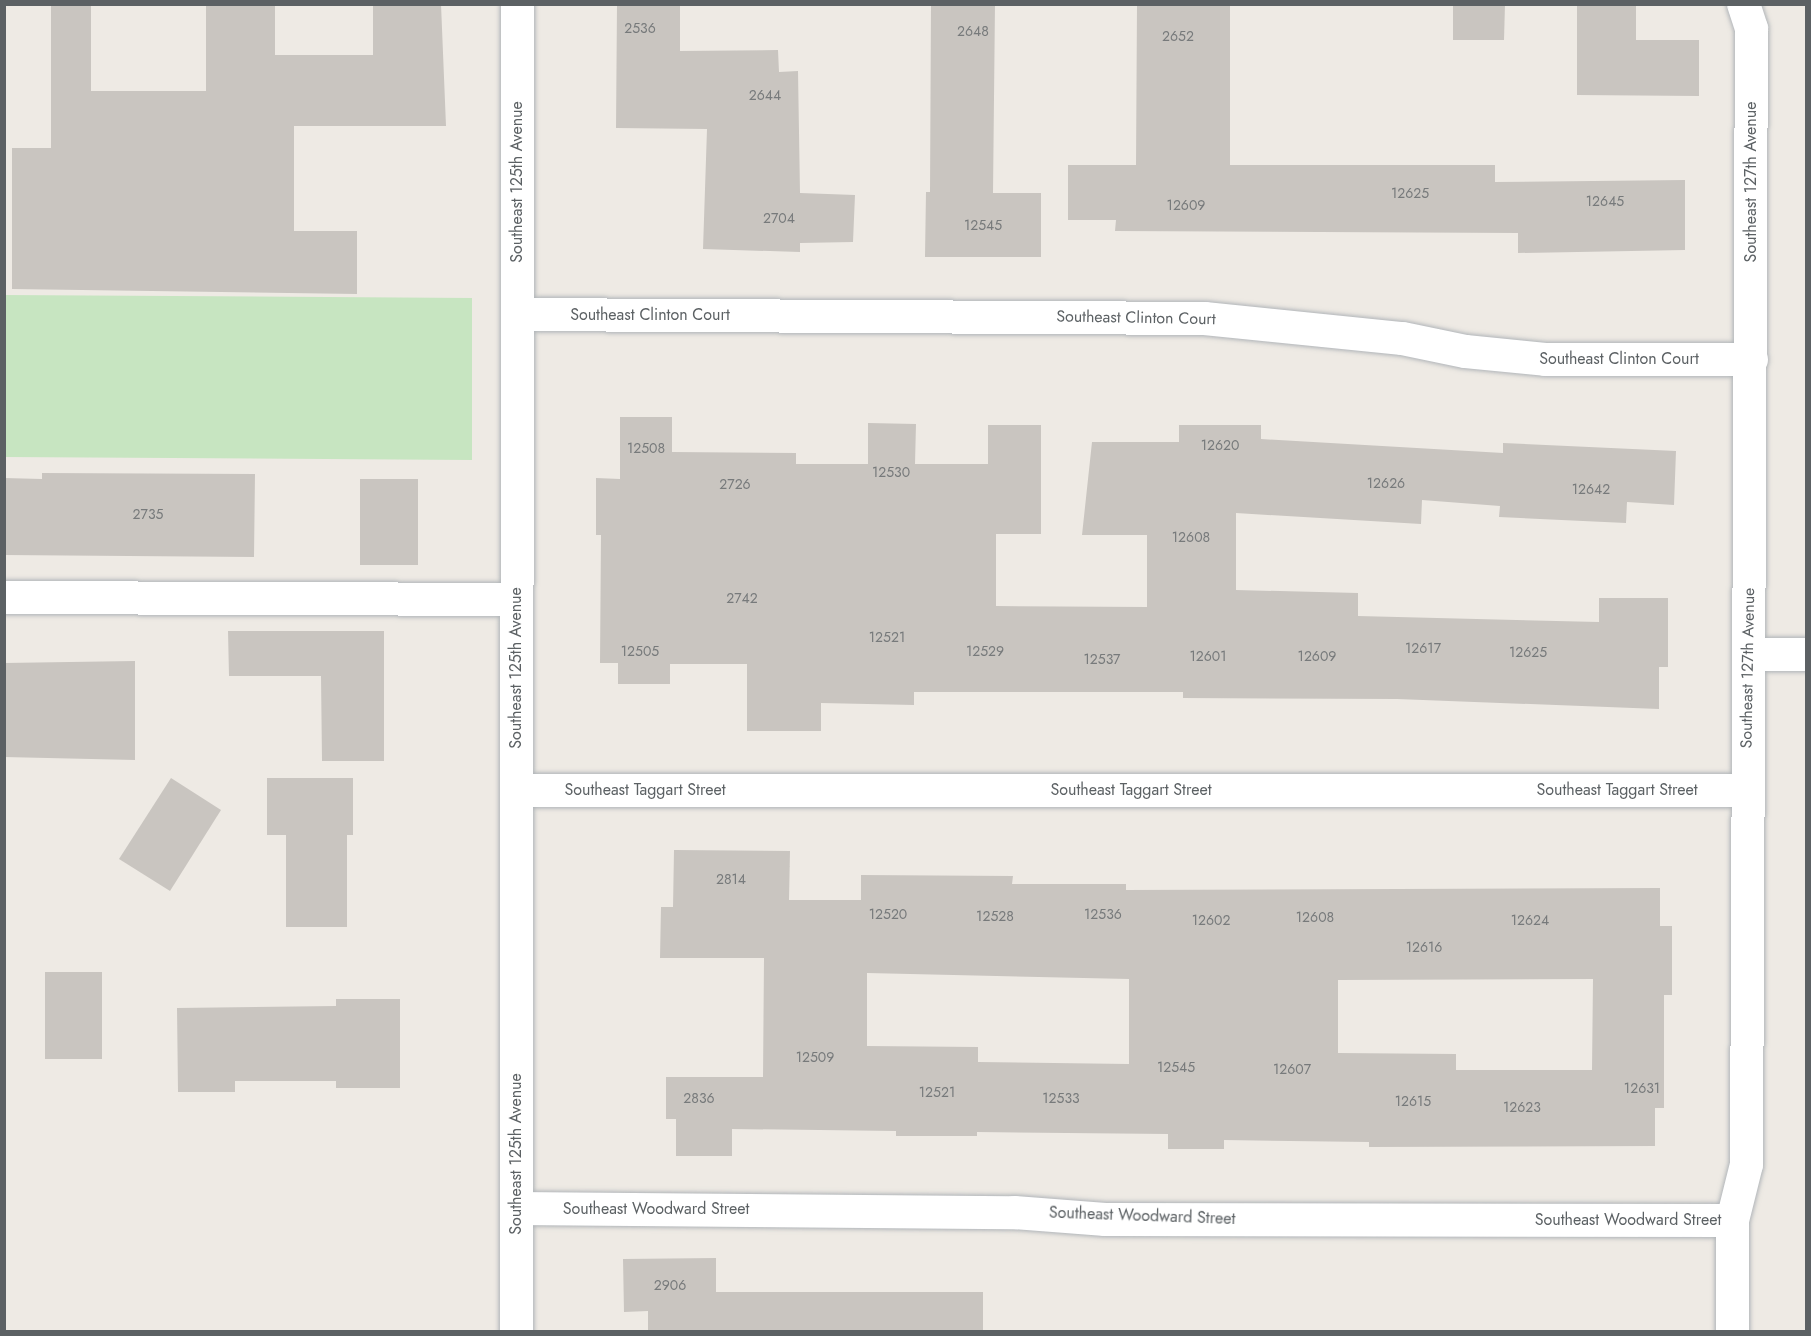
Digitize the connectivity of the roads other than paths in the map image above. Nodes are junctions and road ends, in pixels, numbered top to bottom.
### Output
1 (517, 4) edge
2 (1743, 4) edge
3 (517, 314) junction
4 (1751, 359) junction
5 (4, 597) edge
6 (516, 599) junction
7 (1748, 654) junction
8 (1806, 654) edge
9 (516, 790) junction
10 (1746, 790) junction
11 (516, 1208) junction
12 (1732, 1220) junction
13 (516, 1332) edge
14 (1732, 1332) edge

1 - 3 street, Southeast 125th Avenue
2 - 4 street, Southeast 127th Avenue
3 - 4 street, Southeast Clinton Court
3 - 6 street, Southeast 125th Avenue
4 - 7 street, Southeast 127th Avenue
5 - 6 street
6 - 9 street, Southeast 125th Avenue
7 - 8 street
7 - 10 street, Southeast 127th Avenue
9 - 10 street, Southeast Taggart Street
9 - 11 street, Southeast 125th Avenue
10 - 12 street, Southeast 127th Avenue
11 - 12 street, Southeast Woodward Street
11 - 13 street, Southeast 125th Avenue
12 - 14 street, Southeast 127th Avenue

